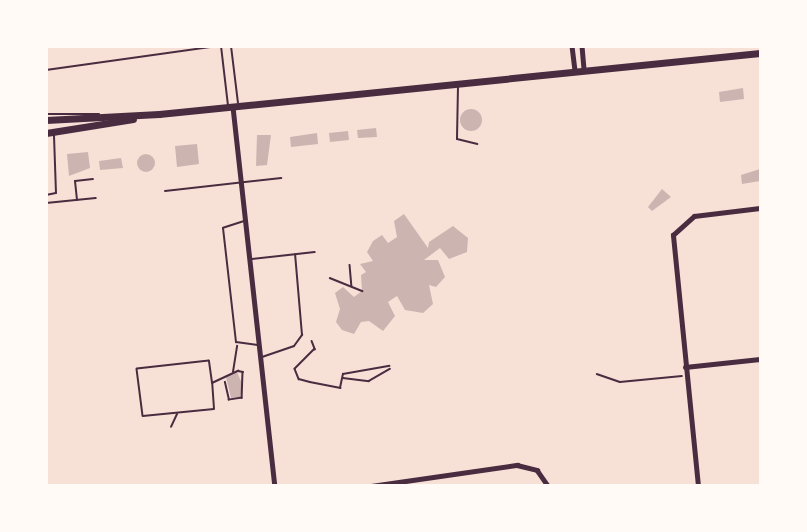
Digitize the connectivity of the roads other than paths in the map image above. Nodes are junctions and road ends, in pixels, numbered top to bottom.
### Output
1 (219, 46) edge
2 (231, 46) edge
3 (572, 46) edge
4 (582, 46) edge
5 (760, 53) edge
6 (46, 70) edge
7 (574, 70) junction
8 (584, 70) junction
9 (458, 83) junction
10 (233, 107) junction
11 (46, 114) edge
12 (159, 114) junction
13 (107, 116) junction
14 (46, 121) edge
15 (50, 133) edge
16 (477, 144) dead end
17 (49, 157) edge
18 (281, 178) dead end
19 (93, 179) dead end
20 (240, 184) junction
21 (165, 191) dead end
22 (46, 195) edge
23 (96, 198) dead end
24 (77, 200) junction
25 (46, 203) edge
26 (760, 208) edge
27 (244, 221) junction
28 (315, 252) dead end
29 (295, 254) junction
30 (249, 259) junction
31 (258, 345) junction
32 (260, 357) junction
33 (760, 359) edge
34 (685, 367) junction
35 (275, 486) edge
36 (371, 486) edge
37 (548, 486) edge
38 (698, 486) edge

1 - 6 lane
1 - 10 lane
2 - 10 lane
3 - 7 street
4 - 8 street
5 - 8 main road
7 - 8 main road
7 - 9 main road
9 - 10 main road
9 - 16 lane
10 - 12 main road
10 - 20 street
11 - 13 lane
12 - 13 main road
12 - 15 main road
13 - 14 main road
15 - 17 lane
17 - 22 lane
18 - 20 lane
19 - 24 lane
20 - 21 lane
20 - 27 street
23 - 24 lane
24 - 25 lane
26 - 34 street
27 - 30 street
27 - 31 lane
28 - 29 lane
29 - 30 lane
29 - 32 lane
30 - 31 street
31 - 32 street
32 - 35 street
33 - 34 street
34 - 38 street
36 - 37 street

